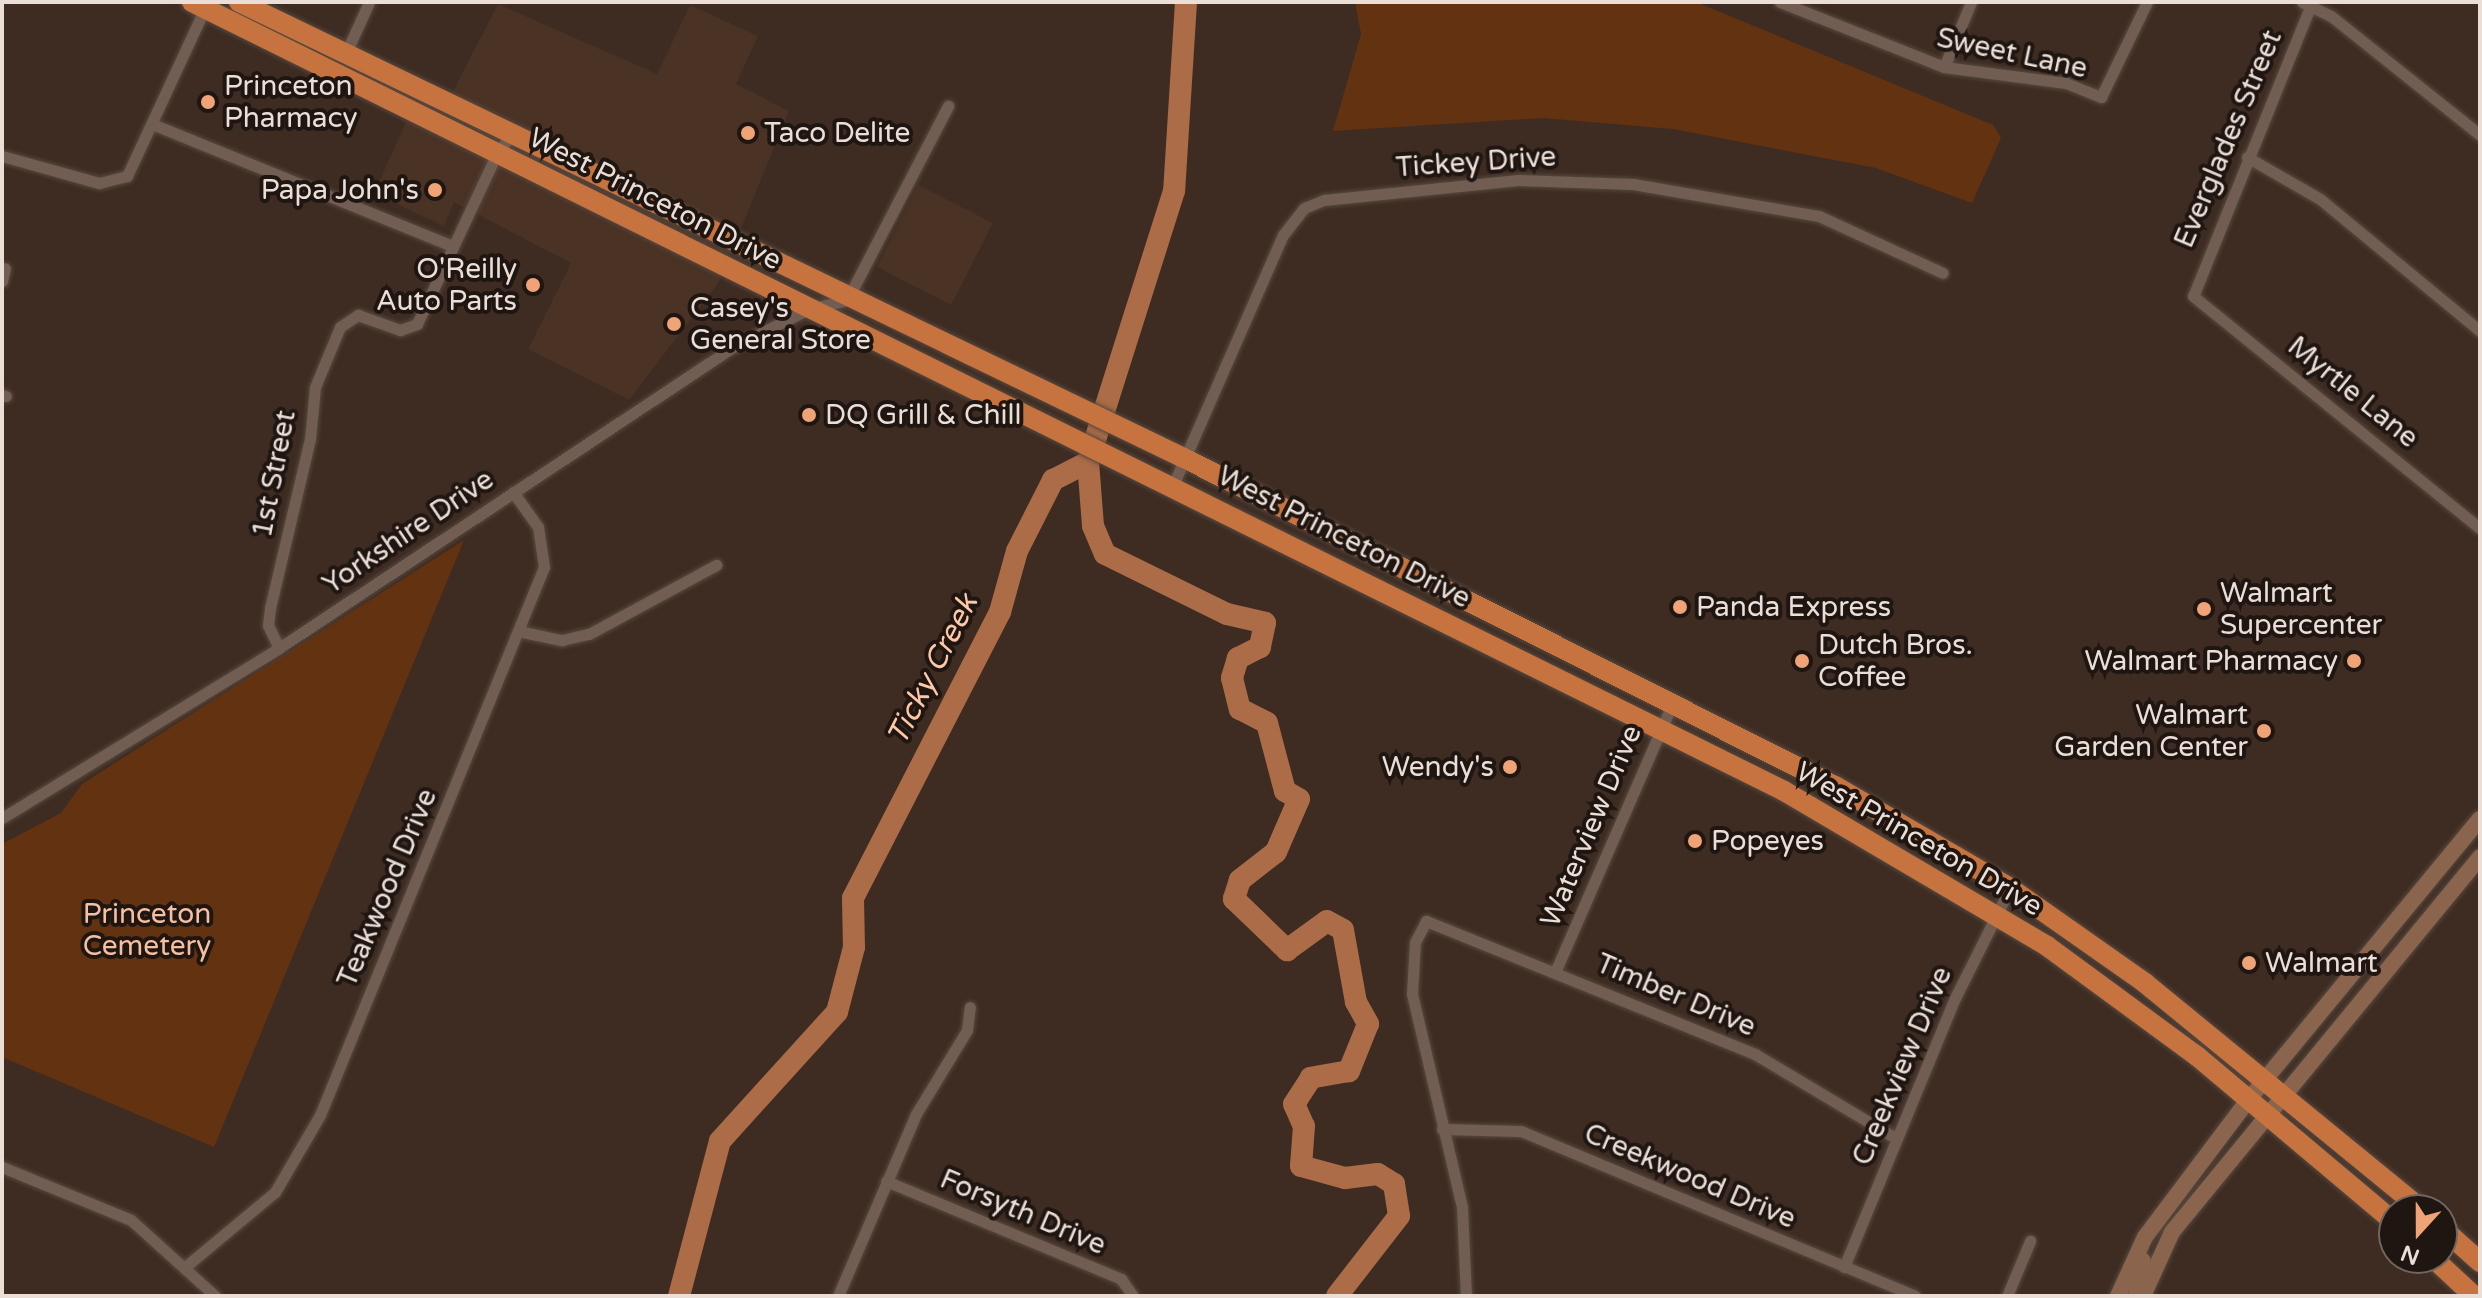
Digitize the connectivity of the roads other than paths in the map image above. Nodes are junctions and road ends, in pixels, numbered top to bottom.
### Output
1 (239, 2) edge
2 (369, 2) edge
3 (1780, 2) edge
4 (1971, 2) edge
5 (2147, 2) edge
6 (2309, 3) edge
7 (198, 5) edge
8 (346, 53) junction
9 (1944, 67) junction
10 (948, 106) dead end
11 (152, 124) junction
12 (513, 134) junction
13 (2480, 135) edge
14 (498, 151) junction
15 (2, 156) edge
16 (2247, 157) junction
17 (453, 246) junction
18 (5, 268) dead end
19 (1943, 273) dead end
20 (2, 281) edge
21 (2193, 296) joint
22 (847, 300) junction
23 (809, 309) junction
24 (2480, 331) edge
25 (1184, 458) junction
26 (1174, 483) junction
27 (513, 492) junction
28 (2480, 528) edge
29 (716, 565) dead end
30 (523, 632) junction
31 (279, 648) junction
32 (1673, 702) junction
33 (1660, 727) junction
34 (2, 818) edge
35 (2480, 819) edge
36 (2450, 856) junction
37 (2480, 857) edge
38 (2468, 872) junction
39 (2010, 888) junction
40 (1996, 913) junction
41 (1556, 970) junction
42 (970, 1007) dead end
43 (2267, 1079) junction
44 (2288, 1096) junction
45 (2249, 1099) junction
46 (2270, 1117) junction
47 (1442, 1129) junction
48 (1897, 1139) junction
49 (2, 1167) edge
50 (886, 1181) junction
51 (2403, 1194) edge
52 (2378, 1208) edge
53 (2030, 1241) dead end
54 (2458, 1242) edge
55 (2140, 1246) junction
56 (2480, 1262) edge
57 (185, 1267) junction
58 (1844, 1267) junction
59 (2450, 1274) edge
60 (215, 1296) edge
61 (838, 1296) edge
62 (1133, 1296) edge
63 (1466, 1296) edge
64 (1915, 1296) edge
65 (2007, 1296) edge
66 (2118, 1296) edge
67 (2136, 1296) edge
68 (2143, 1296) edge
69 (2474, 1296) edge

1 - 8 highway, West Princeton Drive
2 - 8 street
3 - 9 street, Sweet Lane
4 - 9 street
5 - 9 street, Sweet Lane
6 - 13 street
6 - 16 street, Everglades Street
7 - 11 street
7 - 14 highway, West Princeton Drive
8 - 12 highway, West Princeton Drive
10 - 22 street
11 - 15 street
11 - 17 street
12 - 14 street
12 - 22 highway, West Princeton Drive
14 - 17 street
14 - 23 highway, West Princeton Drive
16 - 21 street, Everglades Street
16 - 24 street
17 - 31 street, 1st Street
18 - 20 street
19 - 25 street, Tickey Drive
21 - 28 street, Myrtle Lane
22 - 23 street, Yorkshire Drive
22 - 25 highway, West Princeton Drive
23 - 26 highway, West Princeton Drive
23 - 27 street, Yorkshire Drive
25 - 26 street, Tickey Drive
25 - 32 highway, West Princeton Drive
26 - 33 highway, West Princeton Drive
27 - 30 street, Teakwood Drive
27 - 31 street, Yorkshire Drive
29 - 30 street
30 - 57 street, Teakwood Drive
31 - 34 street, Yorkshire Drive
32 - 33 street, Waterview Drive
32 - 39 highway, West Princeton Drive
33 - 40 highway, West Princeton Drive
33 - 41 street, Waterview Drive
35 - 36 street
36 - 38 street
36 - 43 street
37 - 38 street
38 - 44 street
39 - 40 street, Creekview Drive
39 - 43 highway, West Princeton Drive
40 - 45 highway, West Princeton Drive
40 - 48 street, Creekview Drive
41 - 47 street, Timber Drive
41 - 48 street, Timber Drive
42 - 50 street
43 - 44 highway, West Princeton Drive
43 - 45 street
44 - 46 street
44 - 51 highway, West Princeton Drive
45 - 46 highway, West Princeton Drive
45 - 55 street
46 - 52 highway, West Princeton Drive
46 - 68 street
47 - 58 street, Creekwood Drive
47 - 63 street
48 - 58 street, Creekview Drive
49 - 57 street
50 - 61 street
50 - 62 street, Forsyth Drive
53 - 65 street
54 - 56 highway
55 - 66 street
55 - 67 street
57 - 60 street
58 - 64 street, Creekwood Drive
59 - 69 highway

